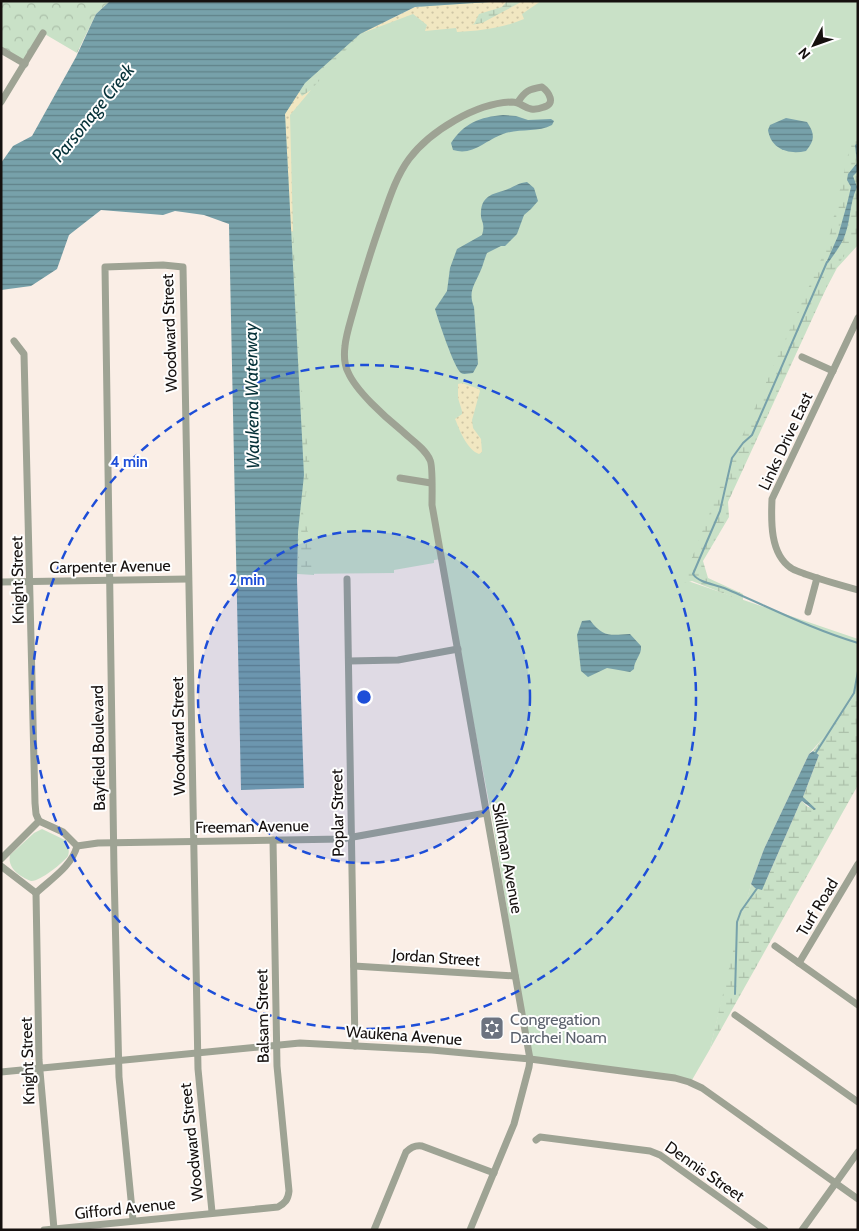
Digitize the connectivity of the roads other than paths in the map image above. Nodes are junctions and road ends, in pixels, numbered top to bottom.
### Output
1 (43, 33) dead end
2 (1, 50) edge
3 (25, 64) junction
4 (1, 102) edge
5 (518, 102) dead end
6 (105, 275) joint
7 (858, 318) edge
8 (855, 332) edge
9 (14, 341) dead end
10 (802, 357) dead end
11 (832, 371) junction
12 (400, 478) dead end
13 (431, 483) junction
14 (817, 578) junction
15 (188, 579) junction
16 (347, 579) dead end
17 (110, 580) junction
18 (31, 581) junction
19 (1, 582) edge
20 (858, 590) edge
21 (808, 612) dead end
22 (458, 649) junction
23 (349, 661) junction
24 (486, 813) junction
25 (39, 821) junction
26 (352, 836) junction
27 (273, 840) junction
28 (194, 841) junction
29 (114, 842) junction
30 (77, 846) junction
31 (1, 859) edge
32 (858, 864) edge
33 (1, 866) edge
34 (36, 893) junction
35 (775, 946) dead end
36 (799, 963) junction
37 (354, 966) junction
38 (515, 976) junction
39 (858, 1005) edge
40 (735, 1015) dead end
41 (276, 1045) junction
42 (355, 1046) junction
43 (198, 1053) junction
44 (530, 1059) junction
45 (119, 1060) junction
46 (40, 1068) junction
47 (1, 1072) edge
48 (858, 1102) edge
49 (536, 1140) dead end
50 (858, 1152) edge
51 (494, 1173) junction
52 (835, 1183) junction
53 (289, 1191) joint
54 (858, 1199) edge
55 (212, 1212) junction
56 (133, 1220) junction
57 (54, 1229) edge
58 (44, 1230) edge
59 (374, 1230) edge
60 (470, 1230) edge
61 (764, 1230) edge
62 (802, 1230) edge

1 - 3 street
2 - 3 street
3 - 4 street
5 - 13 street, Skillman Avenue
6 - 15 street, Woodward Street
6 - 17 street, Bayfield Boulevard
7 - 8 street, Links Drive East
8 - 11 street, Links Drive East
9 - 18 street, Knight Street
10 - 11 street
11 - 14 street, Links Drive East
12 - 13 street
13 - 22 street, Skillman Avenue
14 - 20 street, Links Drive East
14 - 21 street
15 - 17 street, Carpenter Avenue
15 - 28 street, Woodward Street
16 - 23 street, Poplar Street
17 - 18 street, Carpenter Avenue
17 - 29 street, Bayfield Boulevard
18 - 19 street, Carpenter Avenue
18 - 25 street, Knight Street
22 - 23 street
22 - 24 street, Skillman Avenue
23 - 26 street, Poplar Street
24 - 26 street, Freeman Avenue
24 - 38 street, Skillman Avenue
25 - 30 street
25 - 31 street
26 - 27 street, Freeman Avenue
26 - 37 street, Poplar Street
27 - 28 street, Freeman Avenue
27 - 41 street, Balsam Street
28 - 29 street, Freeman Avenue
28 - 43 street, Woodward Street
29 - 30 street, Freeman Avenue
29 - 45 street, Bayfield Boulevard
30 - 34 street
32 - 36 street, Turf Road
33 - 34 street
34 - 46 street, Knight Street
35 - 36 street
36 - 39 street
37 - 38 street, Jordan Street
37 - 42 street, Poplar Street
38 - 44 street, Skillman Avenue
40 - 48 street
41 - 42 street, Waukena Avenue
41 - 43 street, Waukena Avenue
41 - 53 street, Balsam Street
42 - 44 street, Waukena Avenue
43 - 45 street, Waukena Avenue
43 - 55 street, Woodward Street
44 - 51 street, Skillman Avenue
44 - 52 street, Waukena Avenue
45 - 46 street, Waukena Avenue
45 - 56 street, Bayfield Boulevard
46 - 47 street, Waukena Avenue
46 - 57 street, Knight Street
49 - 61 street, Dennis Street
50 - 52 street
51 - 59 street
51 - 60 street, Skillman Avenue
52 - 54 street, Waukena Avenue
52 - 62 street
53 - 55 street, Gifford Avenue
55 - 56 street, Gifford Avenue
56 - 57 street, Gifford Avenue
57 - 58 street, Gifford Avenue

